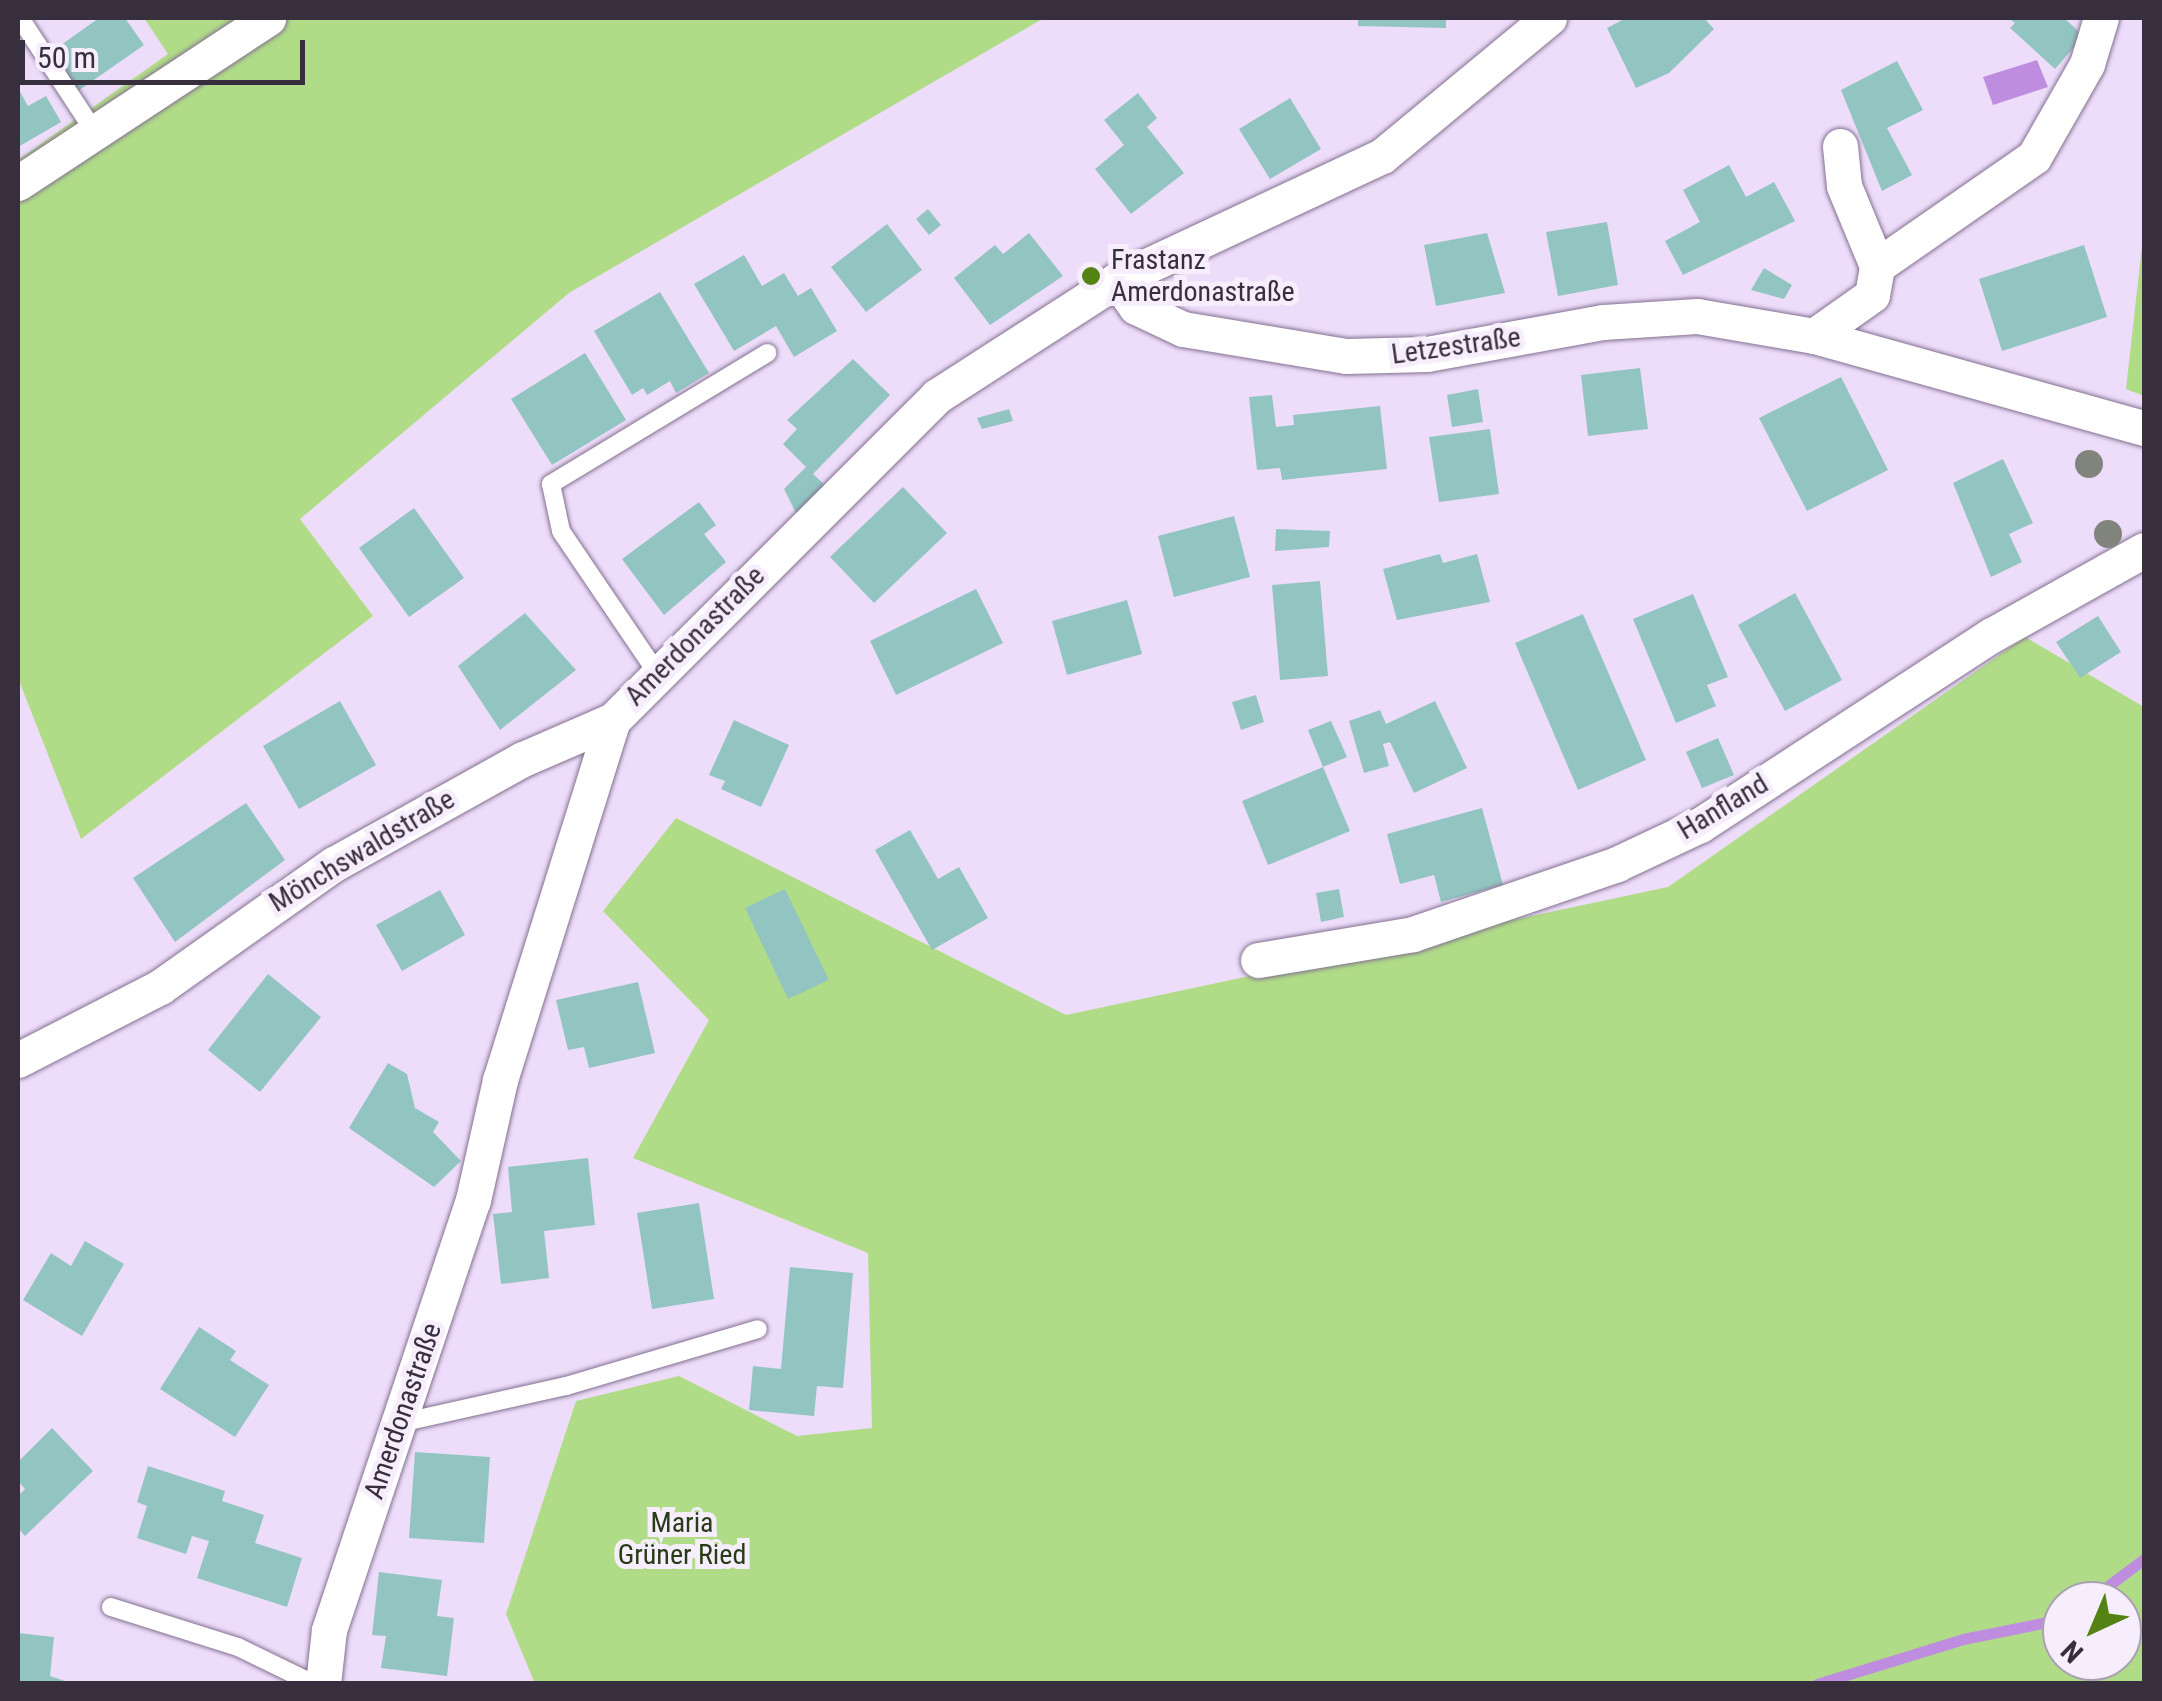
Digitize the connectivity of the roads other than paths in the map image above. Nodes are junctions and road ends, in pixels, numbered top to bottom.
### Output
1 (20, 18) edge
2 (268, 18) edge
3 (1550, 18) edge
4 (2101, 18) edge
5 (96, 135) junction
6 (1840, 146) dead end
7 (18, 183) edge
8 (1877, 266) junction
9 (1117, 280) junction
10 (1814, 336) junction
11 (767, 353) dead end
12 (2144, 428) edge
13 (2144, 550) edge
14 (657, 673) junction
15 (613, 720) junction
16 (1258, 960) dead end
17 (18, 1060) edge
18 (758, 1330) dead end
19 (400, 1423) junction
20 (111, 1607) dead end
21 (314, 1684) edge
22 (323, 1684) edge

1 - 5 lane
2 - 5 street
3 - 9 street, Amerdonastraße
4 - 8 street
5 - 7 street
6 - 8 street
8 - 10 street
9 - 10 street, Letzestraße
9 - 14 street, Amerdonastraße
10 - 12 street, Letzestraße
11 - 14 lane
13 - 16 street, Hanfland
14 - 15 street, Amerdonastraße
15 - 17 street, Mönchswaldstraße
15 - 19 street, Amerdonastraße
18 - 19 lane
19 - 22 street, Amerdonastraße
20 - 21 lane

